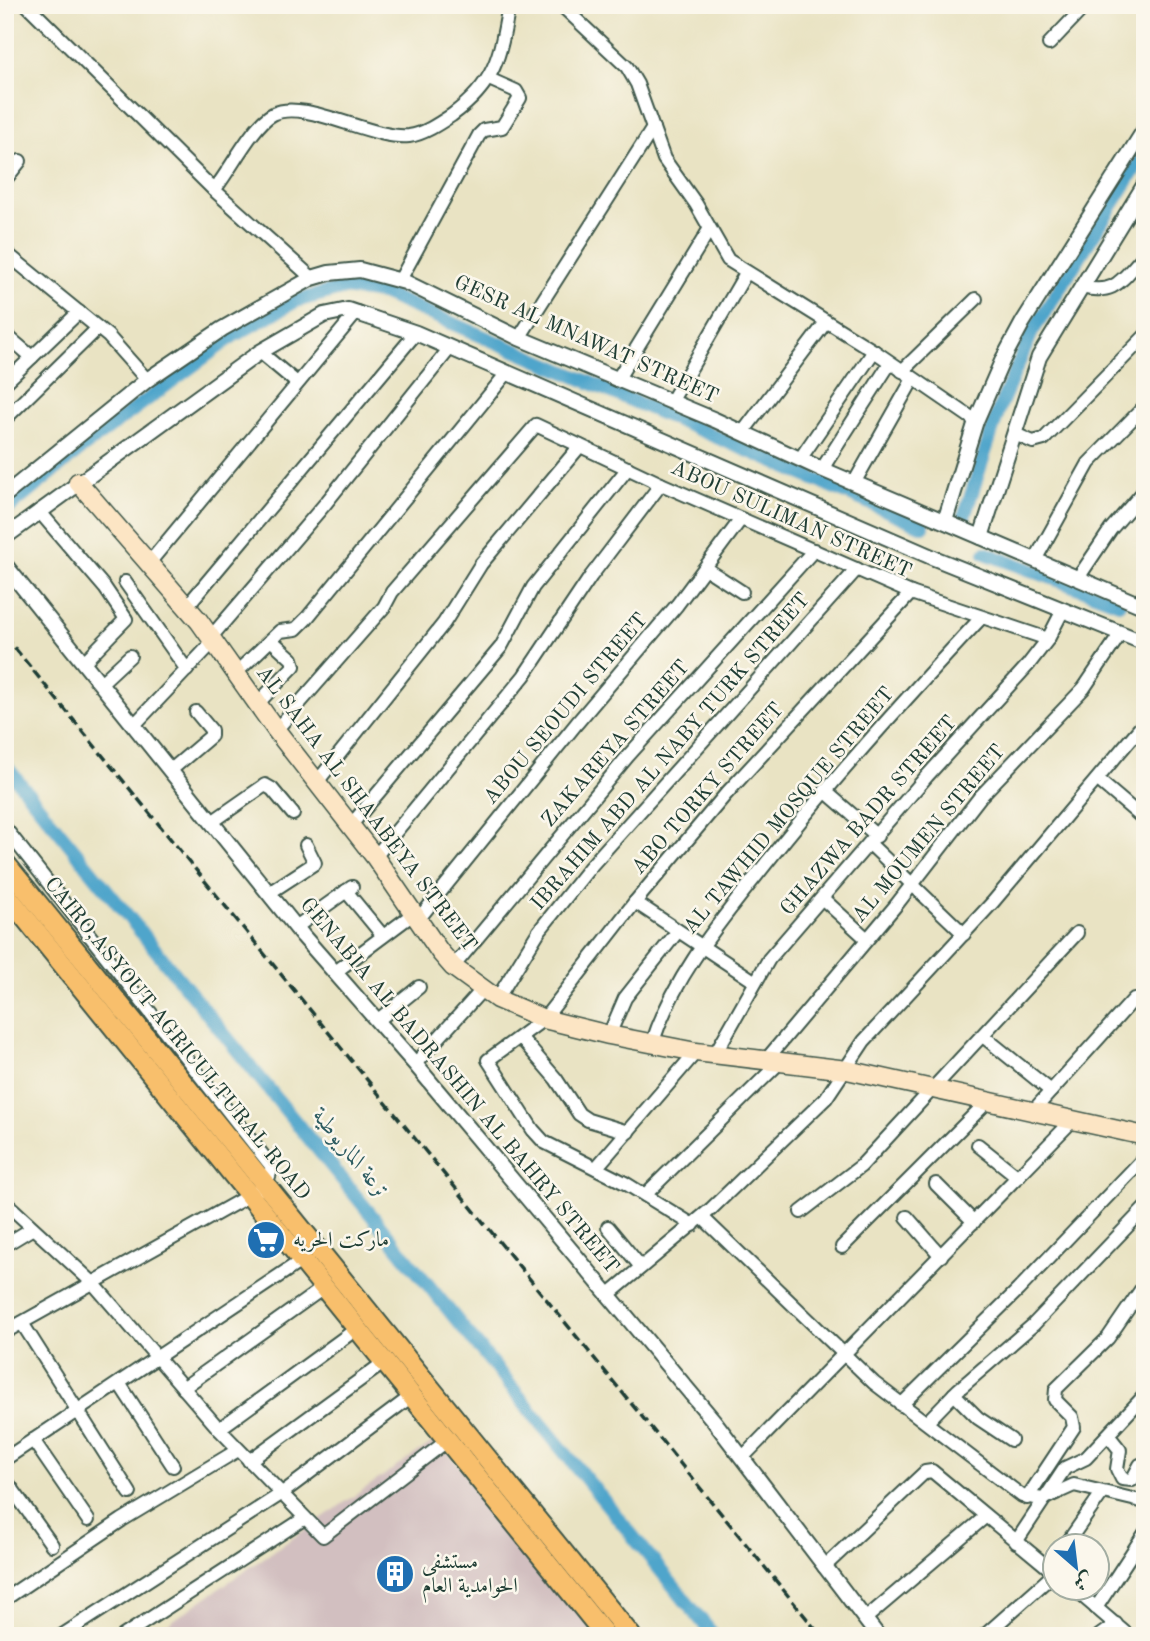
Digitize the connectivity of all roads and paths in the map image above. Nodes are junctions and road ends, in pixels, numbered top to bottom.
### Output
1 (27, 5) edge
2 (509, 5) edge
3 (561, 5) edge
4 (1086, 5) edge
5 (1049, 44) dead end
6 (489, 79) junction
7 (653, 128) junction
8 (1145, 129) edge
9 (20, 161) dead end
10 (5, 180) edge
11 (1145, 184) edge
12 (214, 190) junction
13 (709, 230) junction
14 (5, 251) edge
15 (1145, 255) edge
16 (746, 273) junction
17 (312, 278) junction
18 (400, 280) junction
19 (1081, 287) junction
20 (976, 299) dead end
21 (79, 312) junction
22 (356, 312) junction
23 (826, 322) junction
24 (99, 328) junction
25 (416, 332) junction
26 (5, 334) edge
27 (1145, 337) edge
28 (519, 338) junction
29 (450, 348) junction
30 (874, 351) junction
31 (260, 352) junction
32 (33, 357) junction
33 (890, 363) junction
34 (507, 373) junction
35 (907, 375) junction
36 (147, 380) junction
37 (617, 380) junction
38 (5, 383) edge
39 (297, 383) junction
40 (671, 402) junction
41 (1145, 406) edge
42 (5, 419) edge
43 (976, 421) junction
44 (743, 432) junction
45 (1015, 434) junction
46 (580, 446) junction
47 (800, 459) junction
48 (628, 468) junction
49 (822, 469) junction
50 (78, 482) junction
51 (854, 483) junction
52 (661, 484) junction
53 (1145, 490) edge
54 (5, 495) edge
55 (39, 511) junction
56 (741, 519) junction
57 (945, 521) junction
58 (5, 537) edge
59 (981, 537) junction
60 (814, 550) junction
61 (1035, 560) junction
62 (149, 563) junction
63 (5, 565) edge
64 (705, 568) junction
65 (857, 569) junction
66 (1078, 578) junction
67 (125, 582) dead end
68 (742, 592) dead end
69 (911, 593) junction
70 (1142, 602) edge
71 (187, 606) junction
72 (1063, 611) junction
73 (981, 618) junction
74 (1121, 633) junction
75 (212, 639) junction
76 (1048, 639) junction
77 (271, 640) junction
78 (1145, 643) edge
79 (130, 656) dead end
80 (84, 662) junction
81 (187, 670) junction
82 (236, 673) junction
83 (101, 683) junction
84 (257, 704) junction
85 (196, 712) dead end
86 (1145, 722) edge
87 (135, 724) junction
88 (276, 730) junction
89 (171, 770) junction
90 (1098, 780) junction
91 (317, 782) junction
92 (825, 791) junction
93 (293, 814) dead end
94 (1145, 820) edge
95 (212, 822) junction
96 (351, 825) junction
97 (5, 828) edge
98 (874, 840) junction
99 (306, 845) dead end
100 (375, 857) junction
101 (5, 863) edge
102 (912, 884) junction
103 (5, 892) edge
104 (269, 894) junction
105 (822, 898) junction
106 (635, 902) junction
107 (415, 918) junction
108 (296, 927) junction
109 (678, 931) junction
110 (1077, 933) dead end
111 (964, 934) junction
112 (383, 936) junction
113 (867, 939) junction
114 (701, 946) junction
115 (453, 967) junction
116 (334, 973) junction
117 (754, 981) junction
118 (419, 987) dead end
119 (489, 995) junction
120 (1134, 999) dead end
121 (544, 1019) junction
122 (377, 1021) junction
123 (609, 1035) junction
124 (520, 1037) junction
125 (982, 1037) junction
126 (652, 1044) junction
127 (696, 1052) junction
128 (715, 1054) junction
129 (773, 1060) junction
130 (415, 1064) junction
131 (847, 1070) junction
132 (933, 1089) junction
133 (1051, 1091) junction
134 (988, 1101) junction
135 (1033, 1111) junction
136 (1073, 1120) junction
137 (628, 1132) junction
138 (1145, 1136) edge
139 (978, 1145) dead end
140 (1145, 1157) edge
141 (596, 1168) junction
142 (1018, 1177) junction
143 (936, 1184) dead end
144 (258, 1190) junction
145 (645, 1195) junction
146 (5, 1202) edge
147 (1145, 1208) edge
148 (801, 1212) dead end
149 (907, 1217) dead end
150 (697, 1221) junction
151 (974, 1222) junction
152 (608, 1227) dead end
153 (33, 1228) junction
154 (5, 1245) edge
155 (842, 1247) dead end
156 (942, 1256) junction
157 (304, 1259) junction
158 (641, 1267) junction
159 (93, 1283) junction
160 (1145, 1284) edge
161 (326, 1286) junction
162 (608, 1295) junction
163 (22, 1322) junction
164 (359, 1327) junction
165 (5, 1332) edge
166 (845, 1356) junction
167 (157, 1357) junction
168 (386, 1362) junction
169 (119, 1383) junction
170 (183, 1388) junction
171 (954, 1394) junction
172 (412, 1395) junction
173 (1145, 1395) edge
174 (901, 1405) junction
175 (78, 1411) junction
176 (928, 1422) junction
177 (219, 1429) junction
178 (1108, 1435) junction
179 (33, 1440) junction
180 (448, 1440) junction
181 (1011, 1440) dead end
182 (238, 1450) junction
183 (743, 1457) junction
184 (5, 1459) edge
185 (249, 1461) junction
186 (1140, 1465) dead end
187 (173, 1466) dead end
188 (5, 1479) edge
189 (130, 1493) dead end
190 (1102, 1493) junction
191 (281, 1494) junction
192 (1027, 1498) junction
193 (1043, 1499) junction
194 (1145, 1502) edge
195 (985, 1517) junction
196 (305, 1518) junction
197 (88, 1520) dead end
198 (1075, 1532) edge
199 (1145, 1534) edge
200 (1016, 1542) junction
201 (52, 1545) dead end
202 (1042, 1560) edge
203 (824, 1567) junction
204 (1042, 1581) edge
205 (5, 1599) edge
206 (1089, 1602) edge
207 (1096, 1608) junction
208 (865, 1619) junction
209 (1116, 1624) junction
210 (61, 1636) edge
211 (123, 1636) edge
212 (606, 1636) edge
213 (631, 1636) edge
214 (878, 1636) edge
215 (985, 1636) edge
216 (1100, 1636) edge
217 (1129, 1636) edge

1 - 12 street
2 - 6 street
3 - 7 street
4 - 5 street
6 - 12 street
6 - 18 street
7 - 13 street
7 - 28 street
8 - 43 street
9 - 10 street
11 - 19 street
12 - 17 street
13 - 16 street
13 - 37 street
14 - 21 street
15 - 19 street
16 - 23 street
16 - 40 street
17 - 18 street, GESR AL MNAWAT STREET
17 - 36 street, GESR AL MNAWAT STREET
18 - 28 street, GESR AL MNAWAT STREET
19 - 45 street
20 - 35 street
21 - 24 street
21 - 32 street
22 - 25 street
22 - 31 street
22 - 39 street
23 - 30 street
23 - 44 street
24 - 36 street
24 - 42 street
25 - 29 street
25 - 71 street
26 - 32 street
27 - 45 street
28 - 37 street, GESR AL MNAWAT STREET
29 - 34 street
29 - 75 street
30 - 33 street
30 - 47 street
31 - 39 street
31 - 50 street
32 - 38 street
33 - 35 street
33 - 49 street
34 - 72 street
34 - 77 street
35 - 43 street
35 - 51 street
36 - 54 street, GESR AL MNAWAT STREET
37 - 40 street, GESR AL MNAWAT STREET
39 - 62 street
40 - 44 street, GESR AL MNAWAT STREET
41 - 61 street
43 - 57 street
44 - 47 street, GESR AL MNAWAT STREET
45 - 59 street
46 - 48 street, ABOU SULIMAN STREET
46 - 88 street, ABOU SULIMAN STREET
46 - 91 street
47 - 49 street, GESR AL MNAWAT STREET
48 - 52 street, ABOU SULIMAN STREET
48 - 96 street
49 - 51 street, GESR AL MNAWAT STREET
50 - 55 street
50 - 62 main road, AL SAHA AL SHAABEYA STREET
51 - 57 street, GESR AL MNAWAT STREET
52 - 56 street, ABOU SULIMAN STREET
52 - 100 street
53 - 66 street
55 - 58 street
55 - 80 street
56 - 60 street, ABOU SULIMAN STREET
56 - 64 street, ABOU SEOUDI STREET
57 - 59 street, GESR AL MNAWAT STREET
59 - 61 street, GESR AL MNAWAT STREET
60 - 65 street, ABOU SULIMAN STREET
60 - 115 street, ZAKAREYA STREET
61 - 66 street, GESR AL MNAWAT STREET
62 - 71 main road, AL SAHA AL SHAABEYA STREET
63 - 80 street, GENABIA AL BADRASHIN AL BAHRY STREET
64 - 68 street
64 - 107 street, ABOU SEOUDI STREET
65 - 69 street, ABOU SULIMAN STREET
65 - 119 street, IBRAHIM ABD AL NABY TURK STREET
66 - 70 street, GESR AL MNAWAT STREET
67 - 81 street
69 - 73 street, ABOU SULIMAN STREET
69 - 106 street, ABO TORKY STREET
71 - 75 main road, AL SAHA AL SHAABEYA STREET
72 - 74 street
72 - 76 street, GHAZWA BADR STREET
73 - 76 street, ABOU SULIMAN STREET
73 - 92 street, AL TAWHID MOSQUE STREET
74 - 78 street
74 - 102 street, AL MOUMEN STREET
75 - 81 street
75 - 82 main road, AL SAHA AL SHAABEYA STREET
76 - 98 street, GHAZWA BADR STREET
77 - 82 street
77 - 84 street
79 - 83 street
80 - 83 street, GENABIA AL BADRASHIN AL BAHRY STREET
81 - 87 street
82 - 84 main road, AL SAHA AL SHAABEYA STREET
83 - 87 street, GENABIA AL BADRASHIN AL BAHRY STREET
84 - 88 main road, AL SAHA AL SHAABEYA STREET
85 - 89 street
86 - 90 street
87 - 89 street, GENABIA AL BADRASHIN AL BAHRY STREET
88 - 91 main road, AL SAHA AL SHAABEYA STREET
89 - 95 street, GENABIA AL BADRASHIN AL BAHRY STREET
90 - 94 street
90 - 111 street
91 - 96 main road, AL SAHA AL SHAABEYA STREET
92 - 98 street
92 - 114 street, AL TAWHID MOSQUE STREET
93 - 95 street
95 - 104 street, GENABIA AL BADRASHIN AL BAHRY STREET
96 - 100 main road, AL SAHA AL SHAABEYA STREET
97 - 144 street
98 - 102 street
98 - 105 street, GHAZWA BADR STREET
99 - 104 street
100 - 107 main road, AL SAHA AL SHAABEYA STREET
101 - 144 highway, CAIRO,ASYOUT AGRICULTURAL ROAD
102 - 111 street
102 - 113 street, AL MOUMEN STREET
103 - 144 highway, CAIRO,ASYOUT AGRICULTURAL ROAD
104 - 108 street, GENABIA AL BADRASHIN AL BAHRY STREET
105 - 113 street
105 - 117 street, GHAZWA BADR STREET
106 - 109 street
106 - 121 street, ABO TORKY STREET
107 - 112 street, ABOU SEOUDI STREET
107 - 115 main road, AL SAHA AL SHAABEYA STREET
108 - 112 street
108 - 116 street, GENABIA AL BADRASHIN AL BAHRY STREET
109 - 114 street
109 - 123 street
110 - 125 street
111 - 131 street
112 - 116 street, ABOU SEOUDI STREET
113 - 129 street, AL MOUMEN STREET
114 - 117 street
114 - 126 street, AL TAWHID MOSQUE STREET
115 - 119 main road, AL SAHA AL SHAABEYA STREET
116 - 122 street, GENABIA AL BADRASHIN AL BAHRY STREET
117 - 128 street, GHAZWA BADR STREET
118 - 122 street
119 - 121 main road, AL SAHA AL SHAABEYA STREET
119 - 130 street, IBRAHIM ABD AL NABY TURK STREET
120 - 133 street
121 - 123 main road, AL SAHA AL SHAABEYA STREET
121 - 124 street, ABO TORKY STREET
122 - 130 street, GENABIA AL BADRASHIN AL BAHRY STREET
123 - 126 main road, AL SAHA AL SHAABEYA STREET
124 - 137 street
124 - 141 street, ABO TORKY STREET
125 - 132 street
125 - 133 street
126 - 127 main road, AL SAHA AL SHAABEYA STREET
127 - 128 main road, AL SAHA AL SHAABEYA STREET
127 - 137 street
128 - 129 main road, AL SAHA AL SHAABEYA STREET
129 - 131 main road, AL SAHA AL SHAABEYA STREET
129 - 145 street, AL MOUMEN STREET
130 - 162 street, GENABIA AL BADRASHIN AL BAHRY STREET
131 - 132 main road, AL SAHA AL SHAABEYA STREET
131 - 150 street
132 - 134 main road, AL SAHA AL SHAABEYA STREET
132 - 148 street
133 - 135 street
134 - 135 main road, AL SAHA AL SHAABEYA STREET
134 - 155 street
135 - 136 main road, AL SAHA AL SHAABEYA STREET
136 - 138 main road, AL SAHA AL SHAABEYA STREET
136 - 142 street
137 - 141 street
139 - 142 street
140 - 174 street
141 - 145 street
142 - 151 street
143 - 151 street
144 - 157 highway, CAIRO,ASYOUT AGRICULTURAL ROAD
144 - 159 street
144 - 213 highway, CAIRO,ASYOUT AGRICULTURAL ROAD
145 - 150 street
146 - 153 street
147 - 171 street
149 - 156 street
150 - 158 street
150 - 166 street
151 - 156 street
152 - 158 street
153 - 154 street
153 - 159 street
156 - 166 street
157 - 161 highway, CAIRO,ASYOUT AGRICULTURAL ROAD
157 - 167 street
158 - 162 street
159 - 163 street
159 - 167 street
160 - 192 street
161 - 164 highway, CAIRO,ASYOUT AGRICULTURAL ROAD
161 - 170 street
162 - 183 street, GENABIA AL BADRASHIN AL BAHRY STREET
163 - 165 street
163 - 175 street
164 - 168 highway, CAIRO,ASYOUT AGRICULTURAL ROAD
164 - 177 street
166 - 174 street
166 - 183 street
167 - 169 street
167 - 170 street
168 - 172 highway, CAIRO,ASYOUT AGRICULTURAL ROAD
168 - 185 street
169 - 175 street
169 - 187 street
170 - 177 street
171 - 176 street
171 - 181 street
172 - 180 highway, CAIRO,ASYOUT AGRICULTURAL ROAD
172 - 191 street
173 - 178 street
174 - 176 street
175 - 179 street
175 - 189 street
176 - 192 street
177 - 182 street
178 - 186 street
178 - 193 street
179 - 184 street
179 - 197 street
180 - 196 street
180 - 212 highway, CAIRO,ASYOUT AGRICULTURAL ROAD
182 - 185 street
182 - 205 street
183 - 203 street, GENABIA AL BADRASHIN AL BAHRY STREET
185 - 191 street
188 - 201 street
190 - 193 street
190 - 194 street
190 - 198 street
191 - 196 street
191 - 210 street
192 - 193 street
193 - 200 street
195 - 200 street
195 - 203 street
195 - 208 street
196 - 211 street
199 - 207 street
200 - 202 street
203 - 208 street, GENABIA AL BADRASHIN AL BAHRY STREET
204 - 215 street
206 - 207 street
207 - 209 street
208 - 214 street, GENABIA AL BADRASHIN AL BAHRY STREET
209 - 216 street
209 - 217 street

